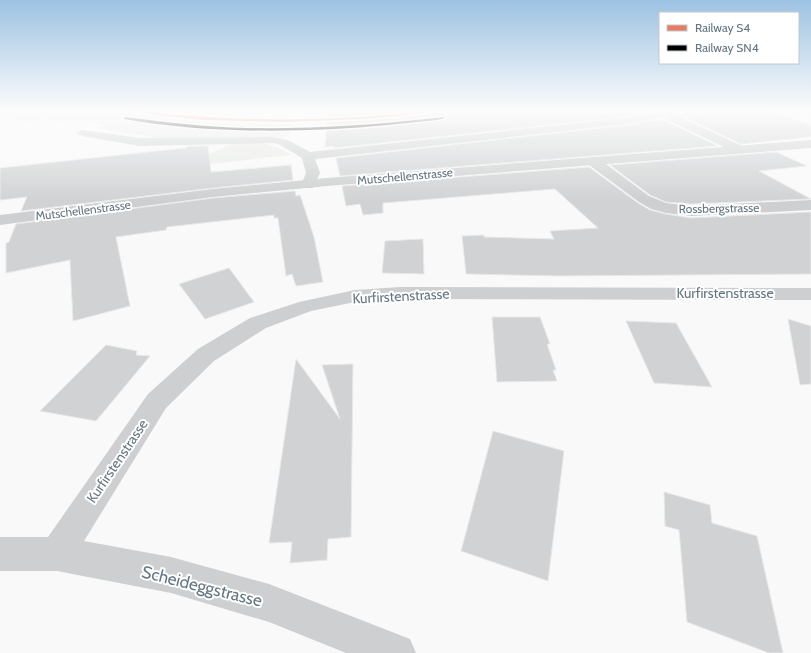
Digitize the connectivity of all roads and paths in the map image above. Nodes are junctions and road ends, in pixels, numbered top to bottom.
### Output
1 (130, 140) edge
2 (242, 140) edge
3 (276, 140) edge
4 (450, 140) edge
5 (719, 140) edge
6 (811, 144) edge
7 (738, 150) junction
8 (308, 156) junction
9 (594, 162) junction
10 (308, 185) junction
11 (811, 205) edge
12 (0, 220) edge
13 (811, 294) edge
14 (0, 554) edge
15 (57, 554) junction
16 (396, 653) edge

1 - 2 street
3 - 8 street
4 - 8 street
5 - 7 street
6 - 7 street, Mutschellenstrasse
7 - 9 street, Mutschellenstrasse
8 - 10 street
9 - 10 street, Mutschellenstrasse
9 - 11 street, Rossbergstrasse
10 - 12 street, Mutschellenstrasse
13 - 15 street, Kurfirstenstrasse
14 - 15 street, Scheideggstrasse
15 - 16 street, Scheideggstrasse

